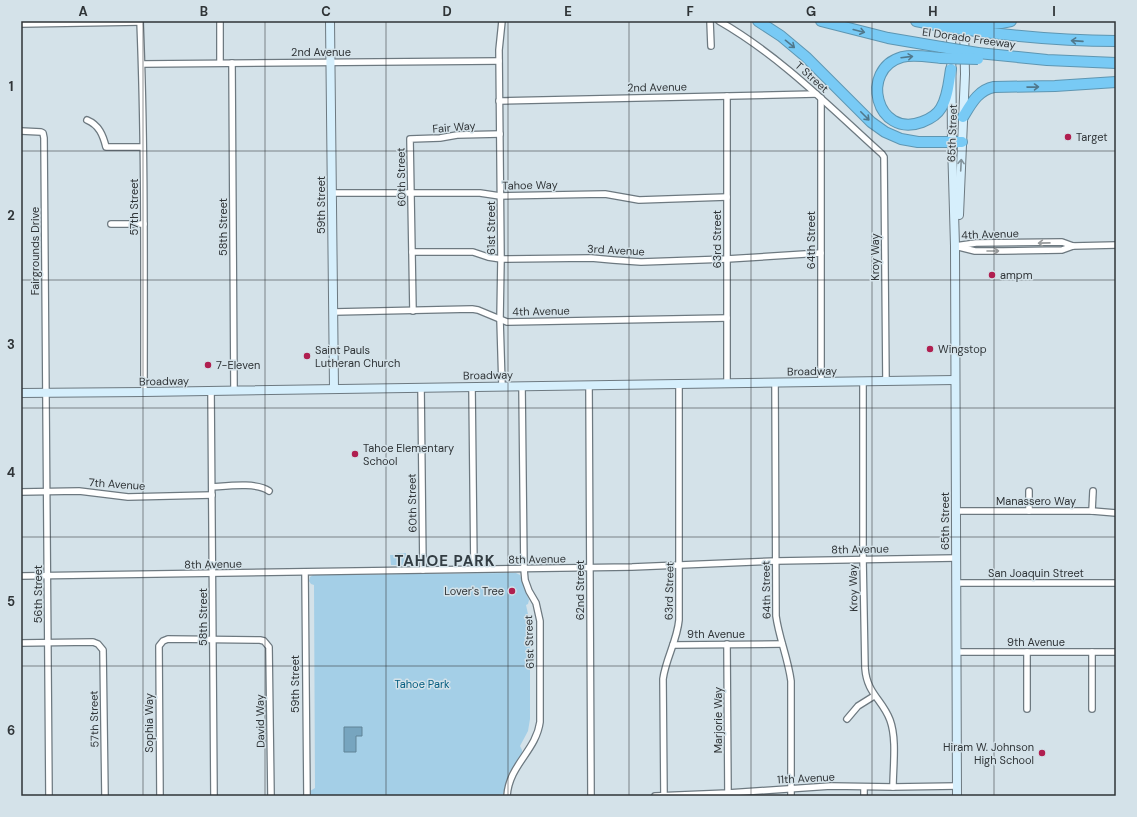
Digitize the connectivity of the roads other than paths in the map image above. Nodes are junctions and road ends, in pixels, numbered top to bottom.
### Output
1 (140, 21) edge
2 (220, 21) edge
3 (330, 21) edge
4 (502, 21) edge
5 (710, 21) edge
6 (718, 21) edge
7 (758, 21) edge
8 (821, 21) edge
9 (916, 21) edge
10 (964, 21) edge
11 (1011, 21) edge
12 (59, 22) edge
13 (947, 23) edge
14 (21, 24) edge
15 (976, 27) junction
16 (1116, 41) edge
17 (711, 46) dead end
18 (941, 53) junction
19 (499, 61) junction
20 (331, 62) junction
21 (220, 63) junction
22 (232, 63) junction
23 (1116, 63) edge
24 (142, 64) junction
25 (951, 69) junction
26 (1116, 82) edge
27 (727, 96) junction
28 (818, 96) junction
29 (499, 100) junction
30 (963, 116) junction
31 (87, 120) dead end
32 (21, 131) edge
33 (500, 134) junction
34 (410, 139) joint
35 (957, 142) junction
36 (143, 147) junction
37 (884, 157) joint
38 (332, 193) junction
39 (411, 193) junction
40 (500, 196) junction
41 (727, 197) junction
42 (111, 224) dead end
43 (144, 224) junction
44 (1116, 245) edge
45 (955, 246) junction
46 (412, 252) junction
47 (821, 253) junction
48 (501, 259) junction
49 (727, 259) junction
50 (413, 311) junction
51 (334, 312) junction
52 (727, 318) junction
53 (500, 319) junction
54 (955, 380) junction
55 (863, 381) junction
56 (886, 381) junction
57 (775, 382) junction
58 (821, 382) junction
59 (727, 383) junction
60 (679, 384) junction
61 (589, 385) junction
62 (472, 386) junction
63 (502, 386) junction
64 (522, 386) junction
65 (421, 387) junction
66 (334, 389) junction
67 (211, 390) junction
68 (234, 390) junction
69 (46, 392) junction
70 (144, 392) junction
71 (21, 393) edge
72 (212, 487) junction
73 (269, 491) dead end
74 (1093, 491) dead end
75 (21, 492) edge
76 (46, 492) junction
77 (1029, 492) dead end
78 (212, 495) junction
79 (956, 511) junction
80 (1029, 511) junction
81 (1092, 511) junction
82 (1116, 513) edge
83 (956, 558) junction
84 (863, 559) junction
85 (776, 561) junction
86 (679, 565) junction
87 (590, 568) junction
88 (474, 569) junction
89 (524, 569) junction
90 (422, 570) junction
91 (305, 572) junction
92 (213, 574) junction
93 (21, 576) edge
94 (48, 576) junction
95 (956, 583) junction
96 (1116, 583) edge
97 (213, 639) junction
98 (48, 642) junction
99 (21, 643) edge
100 (673, 644) junction
101 (727, 644) junction
102 (782, 644) junction
103 (957, 652) junction
104 (1027, 652) junction
105 (1092, 652) junction
106 (1116, 652) edge
107 (874, 696) junction
108 (1027, 709) dead end
109 (1092, 709) dead end
110 (847, 719) dead end
111 (864, 786) junction
112 (957, 786) junction
113 (893, 787) junction
114 (792, 789) junction
115 (728, 794) edge
116 (50, 796) edge
117 (105, 796) edge
118 (160, 796) edge
119 (214, 796) edge
120 (271, 796) edge
121 (307, 796) edge
122 (508, 796) edge
123 (591, 796) edge
124 (655, 796) edge
125 (664, 796) edge
126 (791, 796) edge
127 (864, 796) edge
128 (957, 796) edge

1 - 12 street
1 - 24 street, 57th Street
2 - 21 street
3 - 20 main road, 59th Street
4 - 19 street, 61st Street
5 - 17 street
6 - 28 street, T Street
7 -> 35 highway
8 -> 18 highway, El Dorado Freeway
9 - 13 highway, El Dorado Freeway
10 - 30 main road, 65th Street
11 - 15 highway
12 - 14 street
13 - 15 highway, El Dorado Freeway, bridge
13 - 25 main road, 65th Street
16 -> 15 highway, El Dorado Freeway
18 - 23 highway, El Dorado Freeway, bridge
25 -> 18 highway
19 - 20 street, 2nd Avenue
19 - 29 street, 61st Street
20 - 22 street, 2nd Avenue
20 - 38 main road, 59th Street
21 - 22 street, 2nd Avenue
21 - 24 street, 2nd Avenue
22 - 68 street, 58th Street
24 - 36 street, 57th Street
25 - 35 main road, 65th Street
30 -> 26 highway
27 - 28 street, 2nd Avenue
27 - 29 street, 2nd Avenue
27 - 41 street, 63rd Street
28 - 37 street, T Street
28 - 47 street, 64th Street
29 - 33 street, 61st Street
30 - 35 main road, 65th Street
31 - 36 street
32 - 69 street, Fairgrounds Drive
33 - 34 street, Fair Way
33 - 40 street, 61st Street
34 - 39 street, 60th Street
35 - 45 main road, 65th Street
36 - 43 street, 57th Street
37 - 56 street, Kroy Way
38 - 39 street, Tahoe Way
38 - 51 main road, 59th Street
39 - 40 street, Tahoe Way
39 - 46 street, 60th Street
40 - 41 street, Tahoe Way
40 - 48 street, 61st Street
41 - 49 street, 63rd Street
42 - 43 street
43 - 70 street, 57th Street
44 - 45 street, 4th Avenue
45 - 54 main road, 65th Street
46 - 48 street, 3rd Avenue
46 - 50 street, 60th Street
47 - 49 street, 3rd Avenue
47 - 58 street, 64th Street
48 - 49 street, 3rd Avenue
48 - 53 street, 61st Street
49 - 52 street, 63rd Street
50 - 51 street, 4th Avenue
50 - 53 street, 4th Avenue
51 - 66 main road, 59th Street
52 - 53 street, 4th Avenue
52 - 59 street, 63rd Street
53 - 63 street, 61st Street
54 - 56 main road, Broadway
54 - 79 main road, 65th Street
55 - 56 main road, Broadway
55 - 58 main road, Broadway
55 - 84 street, Kroy Way
57 - 58 main road, Broadway
57 - 59 main road, Broadway
57 - 85 street, 64th Street
59 - 60 main road, Broadway
60 - 61 main road, Broadway
60 - 86 street, 63rd Street
61 - 64 main road, Broadway
61 - 87 street, 62nd Street
62 - 63 main road, Broadway
62 - 65 main road, Broadway
62 - 88 street
63 - 64 main road, Broadway
64 - 89 street, 61st Street
65 - 66 main road, Broadway
65 - 90 street, 60th Street
66 - 68 main road, Broadway
67 - 68 main road, Broadway
67 - 70 main road, Broadway
67 - 72 street, 58th Street
69 - 70 main road, Broadway
69 - 71 main road, Broadway
69 - 76 street, 56th Street
72 - 73 street
72 - 78 street, 58th Street
74 - 81 street
75 - 76 street, 7th Avenue
76 - 78 street, 7th Avenue
76 - 94 street, 56th Street
77 - 80 street
78 - 92 street, 58th Street
79 - 80 street, Manassero Way
79 - 83 main road, 65th Street
80 - 81 street, Manassero Way
81 - 82 street, Manassero Way
83 - 84 street, 8th Avenue
83 - 95 main road, 65th Street
84 - 85 street, 8th Avenue
84 - 107 street, Kroy Way
85 - 86 street, 8th Avenue
85 - 102 street, 64th Street
86 - 87 street, 8th Avenue
86 - 100 street, 63rd Street
87 - 89 street, 8th Avenue
87 - 123 street, 62nd Street
88 - 89 street, 8th Avenue
88 - 90 street, 8th Avenue
89 - 122 street, 61st Street
90 - 91 street, 8th Avenue
91 - 92 street, 8th Avenue
91 - 121 street, 59th Street
92 - 94 street, 8th Avenue
92 - 97 street, 58th Street
93 - 94 street, 8th Avenue
94 - 98 street, 56th Street
95 - 96 street, San Joaquin Street
95 - 103 main road, 65th Street
97 - 118 street, Sophia Way
97 - 119 street, 58th Street
97 - 120 street, David Way
98 - 99 street
98 - 116 street, 56th Street
98 - 117 street, 57th Street
100 - 101 street, 9th Avenue
100 - 125 street, 63rd Street
101 - 102 street, 9th Avenue
101 - 115 street, Marjorie Way
102 - 114 street, 64th Street
103 - 104 street, 9th Avenue
103 - 112 main road, 65th Street
104 - 105 street, 9th Avenue
104 - 108 street
105 - 106 street, 9th Avenue
105 - 109 street
107 - 110 street
107 - 113 street, Kroy Way
111 - 113 street, 11th Avenue
111 - 114 street, 11th Avenue
111 - 127 street
112 - 113 street, 11th Avenue
112 - 128 main road, 65th Street
114 - 115 street, 11th Avenue
114 - 126 street, 64th Street
115 - 125 street, 11th Avenue
124 - 125 street, 11th Avenue

